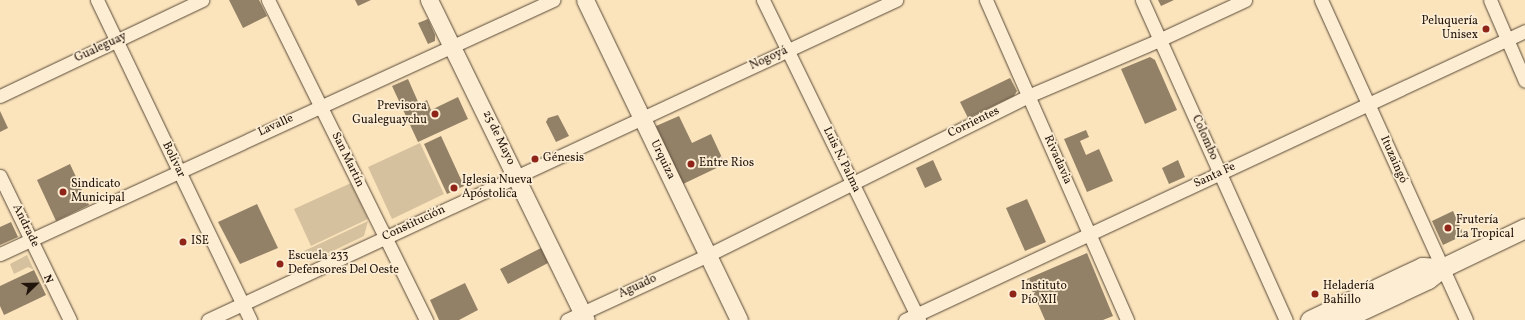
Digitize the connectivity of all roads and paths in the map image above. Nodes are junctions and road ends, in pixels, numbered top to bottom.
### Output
1 (96, 0) edge
2 (202, 0) edge
3 (268, 0) edge
4 (429, 0) edge
5 (553, 0) edge
6 (585, 0) edge
7 (763, 0) edge
8 (896, 0) edge
9 (986, 0) edge
10 (1142, 0) edge
11 (1245, 0) edge
12 (1321, 0) edge
13 (1490, 0) edge
14 (1525, 31) edge
15 (1160, 40) junction
16 (1506, 40) junction
17 (116, 41) junction
18 (452, 45) junction
19 (787, 51) junction
20 (1525, 81) edge
21 (0, 96) edge
22 (1028, 96) junction
23 (1368, 105) junction
24 (320, 106) junction
25 (642, 118) junction
26 (178, 171) junction
27 (1220, 174) junction
28 (0, 176) edge
29 (516, 177) junction
30 (852, 182) junction
31 (1525, 228) edge
32 (1090, 234) junction
33 (385, 238) junction
34 (31, 239) junction
35 (0, 254) edge
36 (708, 255) junction
37 (1442, 268) junction
38 (242, 304) junction
39 (584, 316) edge
40 (913, 318) edge
41 (70, 320) edge
42 (208, 320) edge
43 (250, 320) edge
44 (426, 320) edge
45 (568, 320) edge
46 (739, 320) edge
47 (1127, 320) edge
48 (1286, 320) edge
49 (1310, 320) edge
50 (1341, 320) edge
51 (1466, 320) edge

1 - 17 street, Bolívar
2 - 17 street, Gualeguay
3 - 24 street, San Martín
4 - 18 street, 25 de Mayo
5 - 18 street, Lavalle
6 - 25 street, Urquiza
7 - 19 street, Luis N. Palma
8 - 19 street, Nogoyá
9 - 22 street, Rivadavia
10 - 15 street, Colombo
11 - 15 street, Corrientes
12 - 23 street, Ituzaingó
13 - 16 street
14 - 16 street, Santa Fe
15 - 22 street, Corrientes
15 - 27 street, Colombo
16 - 20 street
16 - 23 street, Santa Fe
17 - 21 street, Gualeguay
17 - 26 street, Bolívar
18 - 24 street, Lavalle
18 - 29 street, 25 de Mayo
19 - 25 street, Nogoyá
19 - 30 street, Luis N. Palma
22 - 30 street, Corrientes
22 - 32 street, Rivadavia
23 - 27 street, Santa Fe
23 - 37 street, Ituzaingó
24 - 26 street, Lavalle
24 - 33 street, San Martín
25 - 29 street, Constitución
25 - 36 street, Urquiza
26 - 34 street, Lavalle
26 - 38 street, Bolívar
27 - 32 street, Santa Fe
27 - 48 street, Colombo
28 - 34 street, Andrade
29 - 33 street, Constitución
29 - 39 street, 25 de Mayo
30 - 36 street, Corrientes
30 - 40 street, Luis N. Palma
31 - 37 main road
32 - 40 street, Santa Fe
32 - 47 street, Rivadavia
33 - 38 street, Constitución
33 - 44 street, San Martín
34 - 35 street, Lavalle
34 - 41 street, Andrade
36 - 39 street, Aguado
36 - 46 street, Urquiza
37 - 49 main road
37 - 50 main road
37 - 51 street, Ituzaingó
38 - 42 street, Constitución
38 - 43 street, Bolívar
39 - 45 street, Aguado

